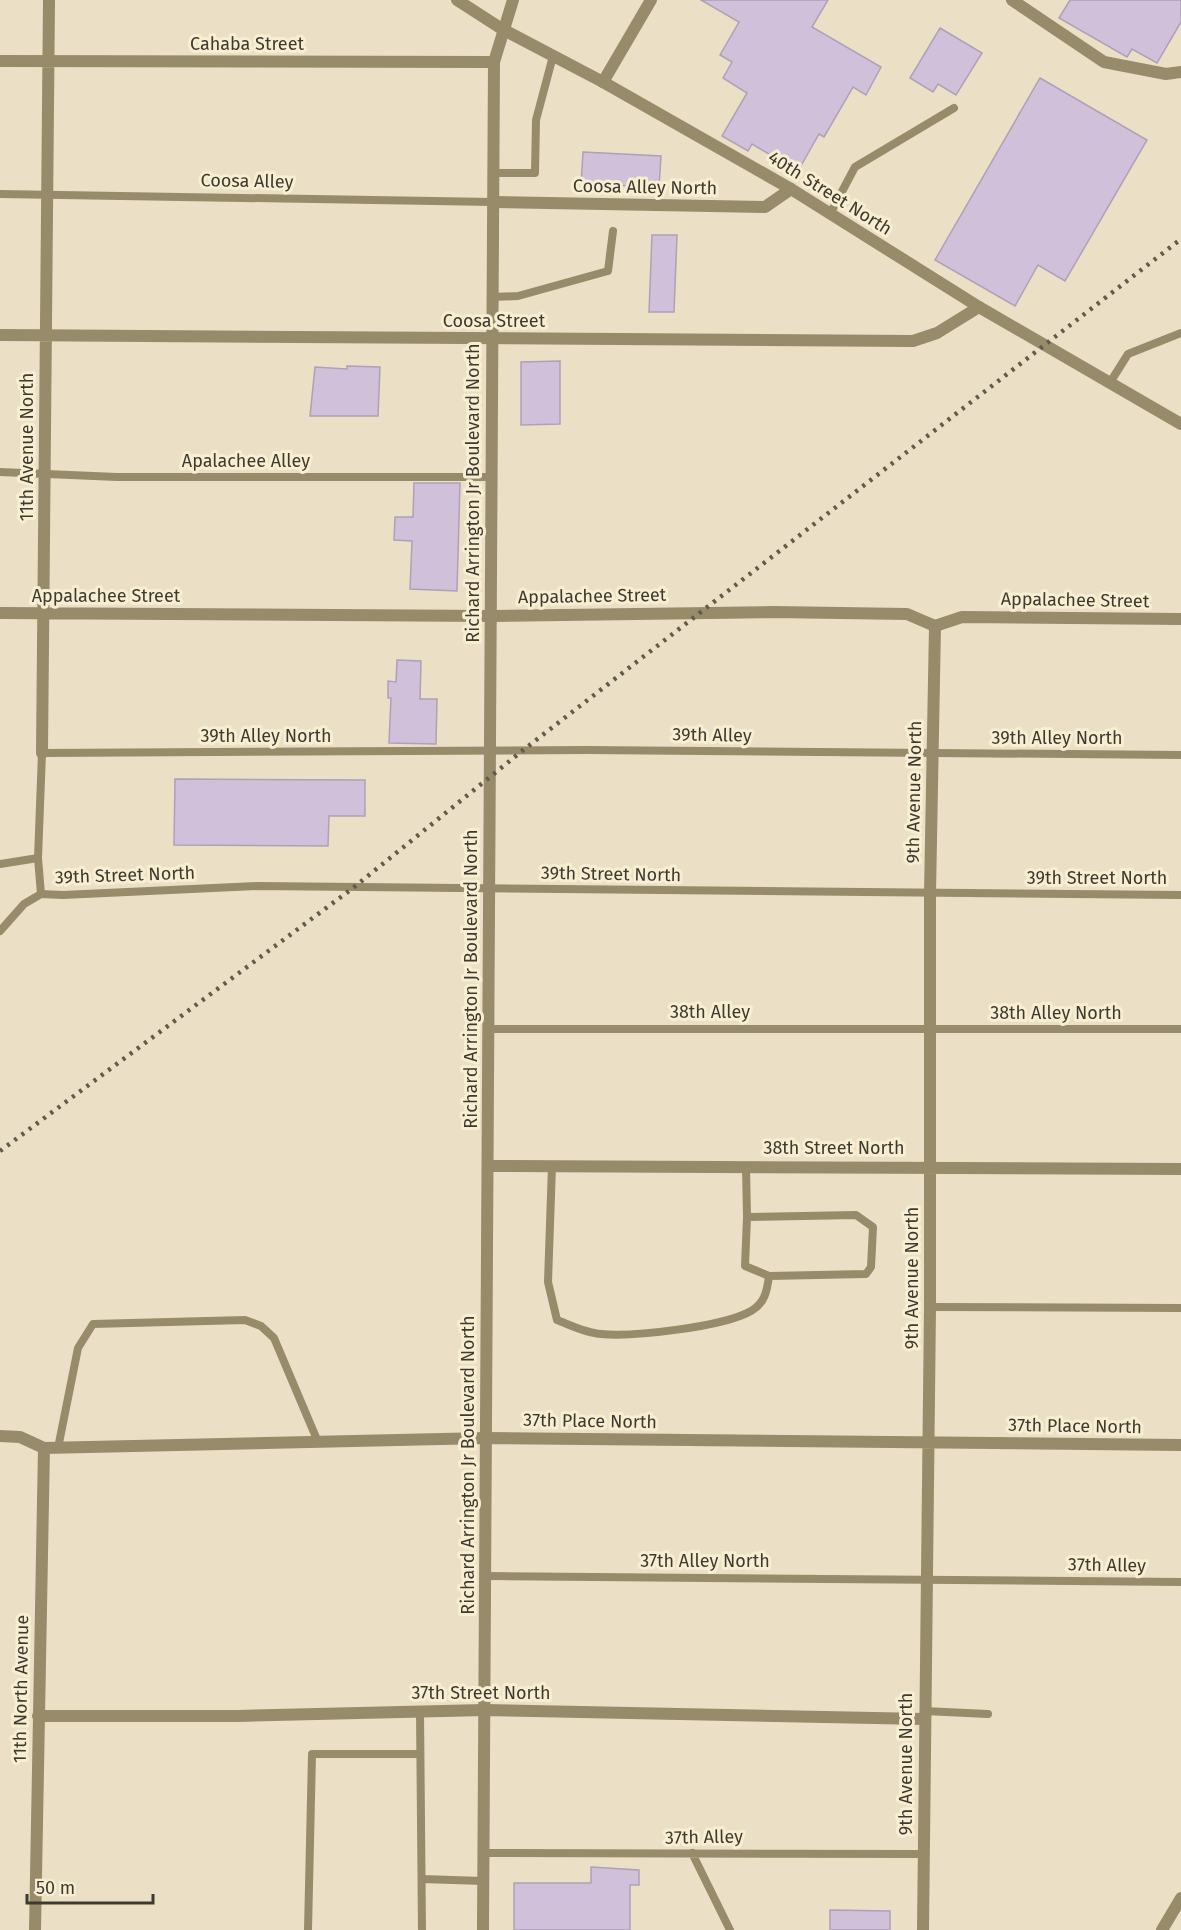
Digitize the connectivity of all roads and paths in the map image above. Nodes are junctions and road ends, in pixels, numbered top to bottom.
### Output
1 (49, 0) edge
2 (457, 0) edge
3 (513, 0) edge
4 (651, 0) edge
5 (1012, 0) edge
6 (502, 29) junction
7 (553, 56) junction
8 (0, 61) edge
9 (48, 62) junction
10 (494, 62) junction
11 (1181, 72) edge
12 (603, 82) junction
13 (954, 108) dead end
14 (493, 173) junction
15 (791, 189) junction
16 (0, 194) edge
17 (47, 194) junction
18 (493, 202) junction
19 (830, 214) junction
20 (613, 231) dead end
21 (492, 297) junction
22 (979, 307) junction
23 (0, 335) edge
24 (46, 335) junction
25 (1181, 335) edge
26 (492, 340) junction
27 (1110, 381) junction
28 (1181, 424) edge
29 (0, 472) edge
30 (45, 472) junction
31 (492, 477) junction
32 (0, 613) edge
33 (44, 614) junction
34 (491, 616) junction
35 (1181, 620) edge
36 (935, 626) junction
37 (490, 752) junction
38 (42, 753) junction
39 (933, 754) junction
40 (1181, 755) edge
41 (38, 858) junction
42 (0, 864) edge
43 (489, 888) junction
44 (41, 894) junction
45 (930, 894) junction
46 (1181, 895) edge
47 (0, 931) edge
48 (488, 1029) junction
49 (931, 1029) junction
50 (1181, 1029) edge
51 (488, 1166) junction
52 (552, 1166) junction
53 (746, 1166) junction
54 (930, 1167) junction
55 (1181, 1169) edge
56 (747, 1217) junction
57 (769, 1276) junction
58 (930, 1307) junction
59 (1181, 1308) edge
60 (0, 1436) edge
61 (486, 1438) junction
62 (318, 1442) junction
63 (927, 1443) junction
64 (1181, 1445) edge
65 (44, 1448) junction
66 (58, 1448) junction
67 (485, 1576) junction
68 (925, 1578) junction
69 (1181, 1582) edge
70 (484, 1710) junction
71 (420, 1711) junction
72 (988, 1714) dead end
73 (924, 1715) junction
74 (38, 1716) junction
75 (420, 1754) junction
76 (484, 1853) junction
77 (692, 1853) junction
78 (924, 1854) junction
79 (422, 1879) junction
80 (483, 1881) junction
81 (1181, 1898) edge
82 (35, 1930) edge
83 (309, 1930) edge
84 (422, 1930) edge
85 (483, 1930) edge
86 (730, 1930) edge
87 (923, 1930) edge
88 (1162, 1930) edge

1 - 9 street, 11th Avenue North
2 - 6 street, 40th Street North
3 - 6 street, Richard Arrington Jr Boulevard North
4 - 12 street
5 - 11 street
6 - 7 street, 40th Street North
6 - 10 street, Richard Arrington Jr Boulevard North
7 - 12 street, 40th Street North
7 - 14 lane
8 - 9 street, Cahaba Street
9 - 10 street, Cahaba Street
9 - 17 street, 11th Avenue North
10 - 14 street, Richard Arrington Jr Boulevard North
12 - 15 street, 40th Street North
13 - 19 lane
14 - 18 street, Richard Arrington Jr Boulevard North
15 - 18 street, Coosa Alley North
15 - 19 street, 40th Street North
16 - 17 lane, Coosa Alley
17 - 18 lane, Coosa Alley
17 - 24 street, 11th Avenue North
18 - 21 street, Richard Arrington Jr Boulevard North
19 - 22 street, 40th Street North
20 - 21 lane
21 - 26 street, Richard Arrington Jr Boulevard North
22 - 26 street, Coosa Street
22 - 27 street, 40th Street North
23 - 24 street, Coosa Street
24 - 26 street, Coosa Street
24 - 30 street, 11th Avenue North
25 - 27 lane
26 - 31 street, Richard Arrington Jr Boulevard North
27 - 28 street, 40th Street North
29 - 30 lane, Apalachee Alley
30 - 31 lane, Apalachee Alley
30 - 33 street, 11th Avenue North
31 - 34 street, Richard Arrington Jr Boulevard North
32 - 33 street, Appalachee Street
33 - 34 street, Appalachee Street
33 - 38 street, 11th Avenue North
34 - 36 street, Appalachee Street
34 - 37 street, Richard Arrington Jr Boulevard North
35 - 36 street, Appalachee Street
36 - 39 street, 9th Avenue North
37 - 38 lane, 39th Alley North
37 - 39 lane, 39th Alley
37 - 43 street, Richard Arrington Jr Boulevard North
38 - 41 lane, 11th Avenue North
39 - 40 lane, 39th Alley North
39 - 45 street, 9th Avenue North
41 - 42 lane
41 - 44 lane, 11th Avenue North
43 - 44 lane, 39th Street North
43 - 45 lane, 39th Street North
43 - 48 street, Richard Arrington Jr Boulevard North
44 - 47 lane
45 - 46 lane, 39th Street North
45 - 49 street, 9th Avenue North
48 - 49 lane, 38th Alley
48 - 51 street, Richard Arrington Jr Boulevard North
49 - 50 lane, 38th Alley North
49 - 54 street, 9th Avenue North
51 - 52 street, 38th Street North
51 - 61 street, Richard Arrington Jr Boulevard North
52 - 53 street, 38th Street North
52 - 57 lane
53 - 54 street, 38th Street North
53 - 56 lane
54 - 55 street, 38th Street North
54 - 58 street, 9th Avenue North
56 - 57 lane
56 - 57 lane
58 - 59 lane
58 - 63 street, 9th Avenue North
60 - 65 street, 37th Place North
61 - 62 street, 37th Place North
61 - 63 street, 37th Place North
61 - 67 street, Richard Arrington Jr Boulevard North
62 - 66 street, 37th Place North
62 - 66 lane
63 - 64 street, 37th Place North
63 - 68 street, 9th Avenue North
65 - 66 street, 37th Place North
65 - 74 street, 11th North Avenue
67 - 68 lane, 37th Alley North
67 - 70 street, Richard Arrington Jr Boulevard North
68 - 69 lane, 37th Alley
68 - 73 street, 9th Avenue North
70 - 71 street, 37th Street North
70 - 73 street, 37th Street North
70 - 76 street, Richard Arrington Jr Boulevard North
71 - 74 street, 37th Street North
71 - 75 lane
72 - 73 lane
73 - 78 street, 9th Avenue North
74 - 82 street, 11th North Avenue
75 - 79 lane
75 - 83 lane
76 - 77 lane, 37th Alley
76 - 80 street, Richard Arrington Jr Boulevard North
77 - 78 lane, 37th Alley
77 - 86 lane
78 - 87 street, 9th Avenue North
79 - 80 lane
79 - 84 lane
80 - 85 street, Richard Arrington Jr Boulevard North
81 - 88 street

